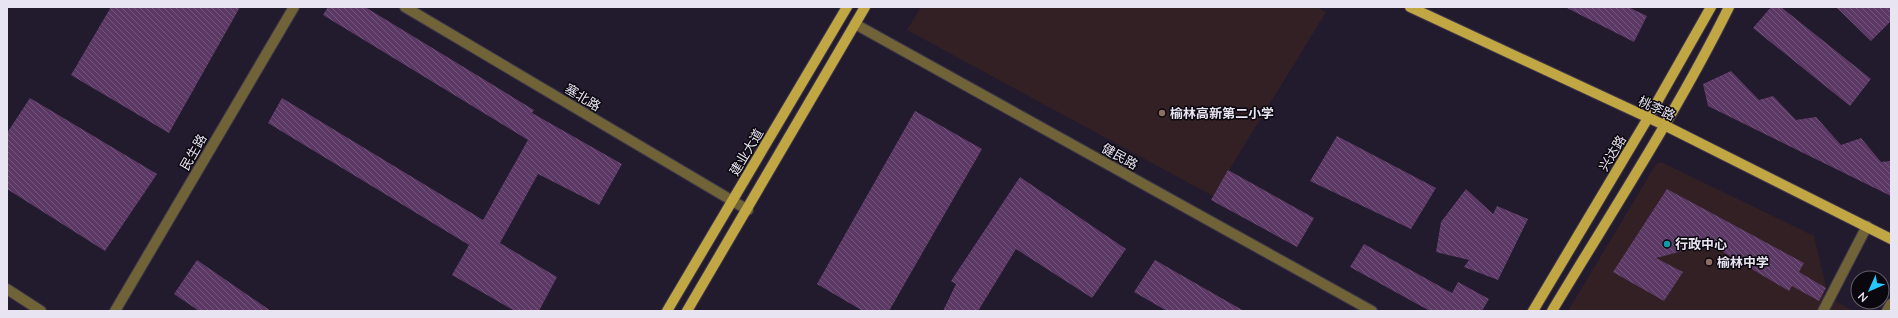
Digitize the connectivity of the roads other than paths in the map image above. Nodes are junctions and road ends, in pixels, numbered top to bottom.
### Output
1 (294, 7) edge
2 (405, 7) edge
3 (847, 7) edge
4 (865, 7) edge
5 (1410, 7) edge
6 (1711, 7) edge
7 (1729, 7) edge
8 (855, 24) junction
9 (1648, 118) junction
10 (1664, 125) junction
11 (733, 201) junction
12 (748, 210) junction
13 (1867, 226) junction
14 (1891, 239) edge
15 (7, 289) edge
16 (1891, 304) edge
17 (41, 311) edge
18 (115, 311) edge
19 (667, 311) edge
20 (687, 311) edge
21 (1372, 311) edge
22 (1533, 311) edge
23 (1552, 311) edge
24 (1823, 311) edge
25 (1887, 311) edge

1 - 18 street, 民生路
2 - 11 street, 塞北路
3 - 11 main road, 建业大道
4 - 8 main road
5 - 9 main road, 桃李路
6 - 9 main road, 兴达路
7 - 10 main road
8 - 12 main road
8 - 21 street, 健民路
9 - 10 main road, 桃李路
9 - 22 main road, 兴达路
10 - 13 main road, 桃李路
10 - 23 main road
11 - 12 street, 塞北路
11 - 19 main road, 建业大道
12 - 20 main road
13 - 14 main road, 桃李路
13 - 24 street
15 - 17 street
16 - 25 street

